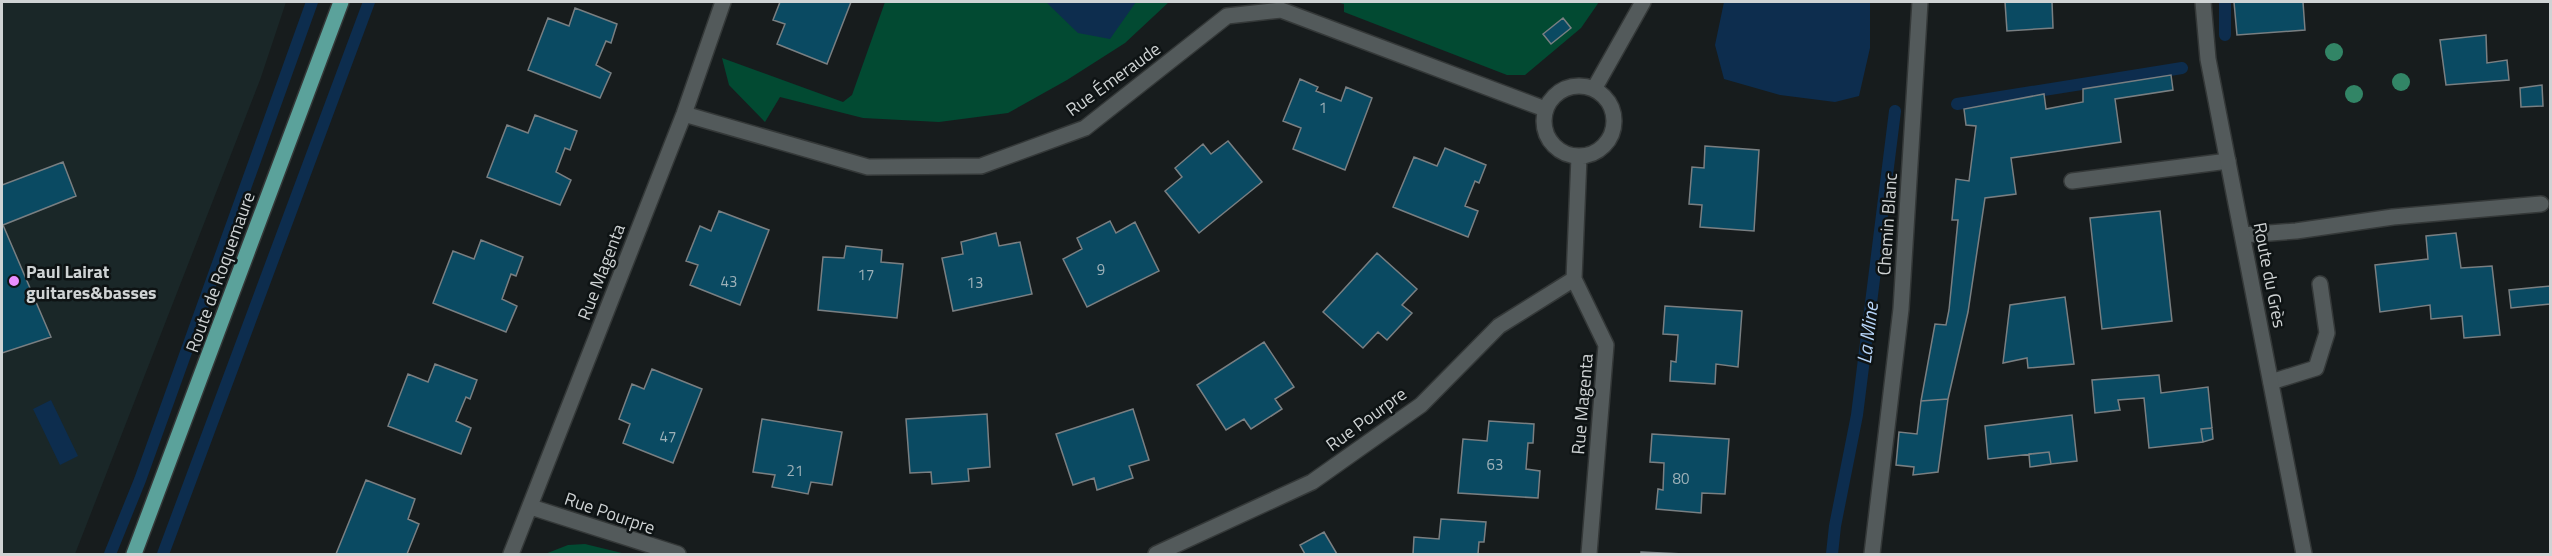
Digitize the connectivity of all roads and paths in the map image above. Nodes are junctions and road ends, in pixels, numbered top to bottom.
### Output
1 (341, 2) edge
2 (723, 2) edge
3 (1643, 2) edge
4 (1920, 2) edge
5 (2203, 2) edge
6 (1594, 89) junction
7 (1545, 109) junction
8 (684, 114) junction
9 (1579, 157) junction
10 (2228, 161) junction
11 (2072, 181) dead end
12 (2541, 204) dead end
13 (2242, 235) junction
14 (1574, 279) junction
15 (2320, 284) dead end
16 (2271, 382) junction
17 (531, 507) junction
18 (135, 555) edge
19 (511, 555) edge
20 (678, 555) edge
21 (1156, 555) edge
22 (1590, 555) edge
23 (1872, 555) edge
24 (2304, 555) edge

1 - 18 main road, Route de Roquemaure
2 - 8 street, Rue Magenta
3 - 6 street
4 - 23 street, Chemin Blanc
5 - 10 street, Route du Grès
6 - 7 street
6 - 9 street
7 - 8 street, Rue Émeraude
7 - 9 street
8 - 17 street, Rue Magenta
9 - 14 street, Rue Magenta
10 - 11 street
10 - 13 street, Route du Grès
12 - 13 street
13 - 16 street, Route du Grès
14 - 21 street, Rue Pourpre
14 - 22 street, Rue Magenta
15 - 16 street
16 - 24 street, Route du Grès
17 - 19 street, Rue Magenta
17 - 20 street, Rue Pourpre

